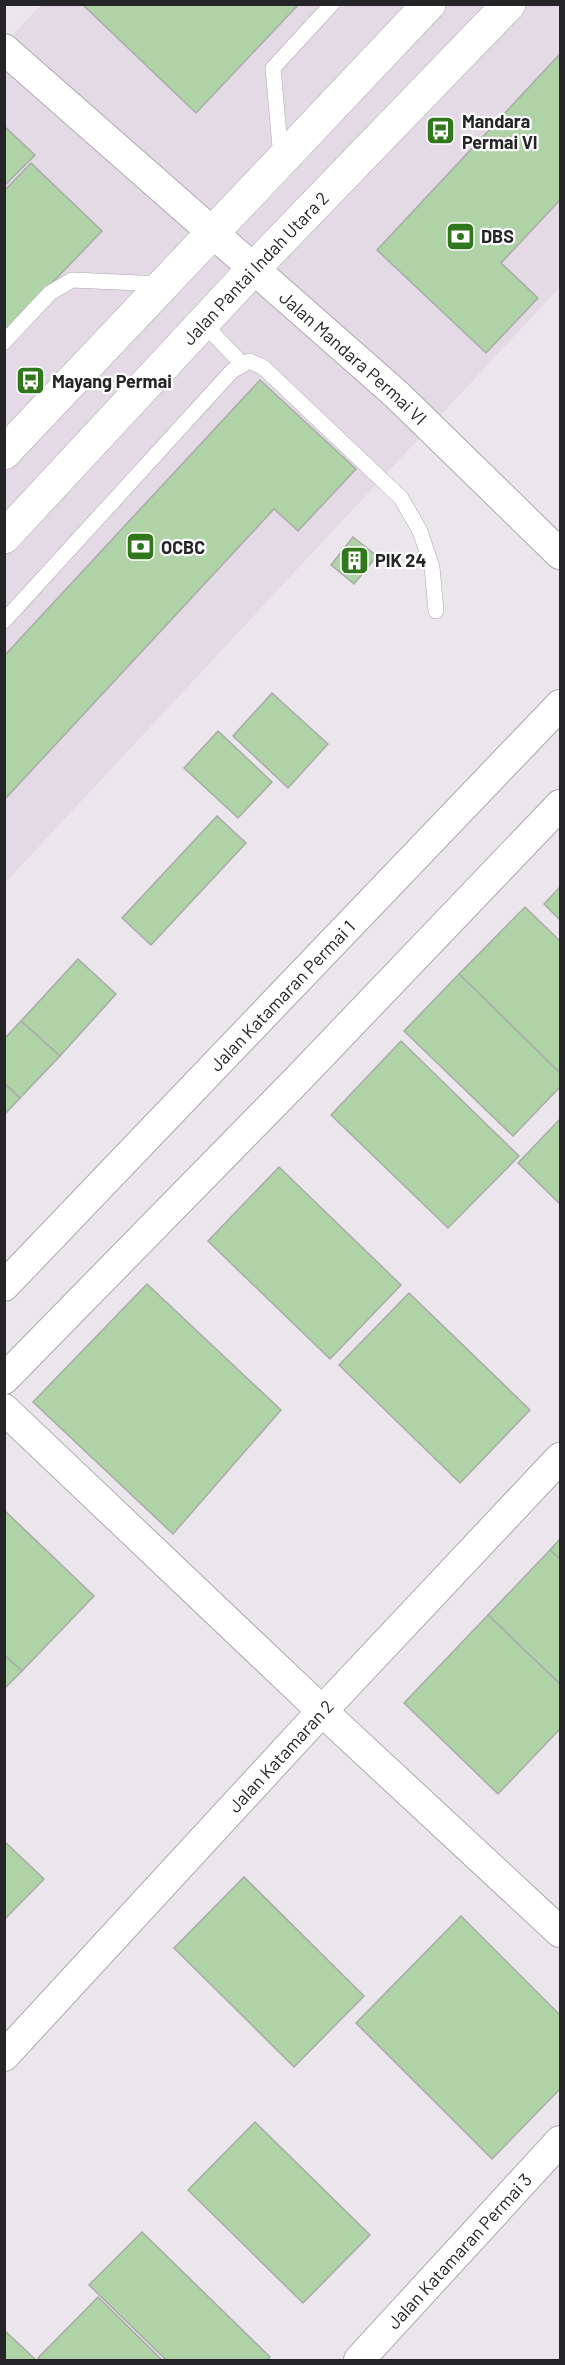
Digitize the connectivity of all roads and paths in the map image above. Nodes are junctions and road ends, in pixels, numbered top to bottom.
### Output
1 (332, 4) edge
2 (429, 4) edge
3 (509, 4) edge
4 (4, 49) edge
5 (281, 161) junction
6 (214, 233) junction
7 (255, 267) junction
8 (165, 284) junction
9 (203, 323) junction
10 (4, 342) edge
11 (242, 364) junction
12 (4, 453) edge
13 (4, 537) edge
14 (561, 554) edge
15 (436, 611) dead end
16 (4, 621) edge
17 (561, 705) edge
18 (561, 805) edge
19 (4, 1286) edge
20 (4, 1379) edge
21 (4, 1408) edge
22 (561, 1458) edge
23 (322, 1711) junction
24 (561, 1932) edge
25 (4, 2056) edge
26 (561, 2141) edge
27 (359, 2361) edge

1 - 5 lane
2 - 5 street
3 - 7 street, Jalan Pantai Indah Utara 2
4 - 6 street, Jalan Mandara Permai VI
5 - 6 street
6 - 7 street, Jalan Mandara Permai VI
6 - 8 street
7 - 9 street, Jalan Pantai Indah Utara 2
7 - 14 street, Jalan Mandara Permai VI
8 - 10 lane
8 - 12 street
9 - 11 lane
9 - 13 street, Jalan Pantai Indah Utara 2
11 - 15 lane
11 - 16 lane
17 - 19 street, Jalan Katamaran Permai 1
18 - 20 street
21 - 23 street
22 - 23 street, Jalan Katamaran 2
23 - 24 street
23 - 25 street, Jalan Katamaran 2
26 - 27 street, Jalan Katamaran Permai 3

